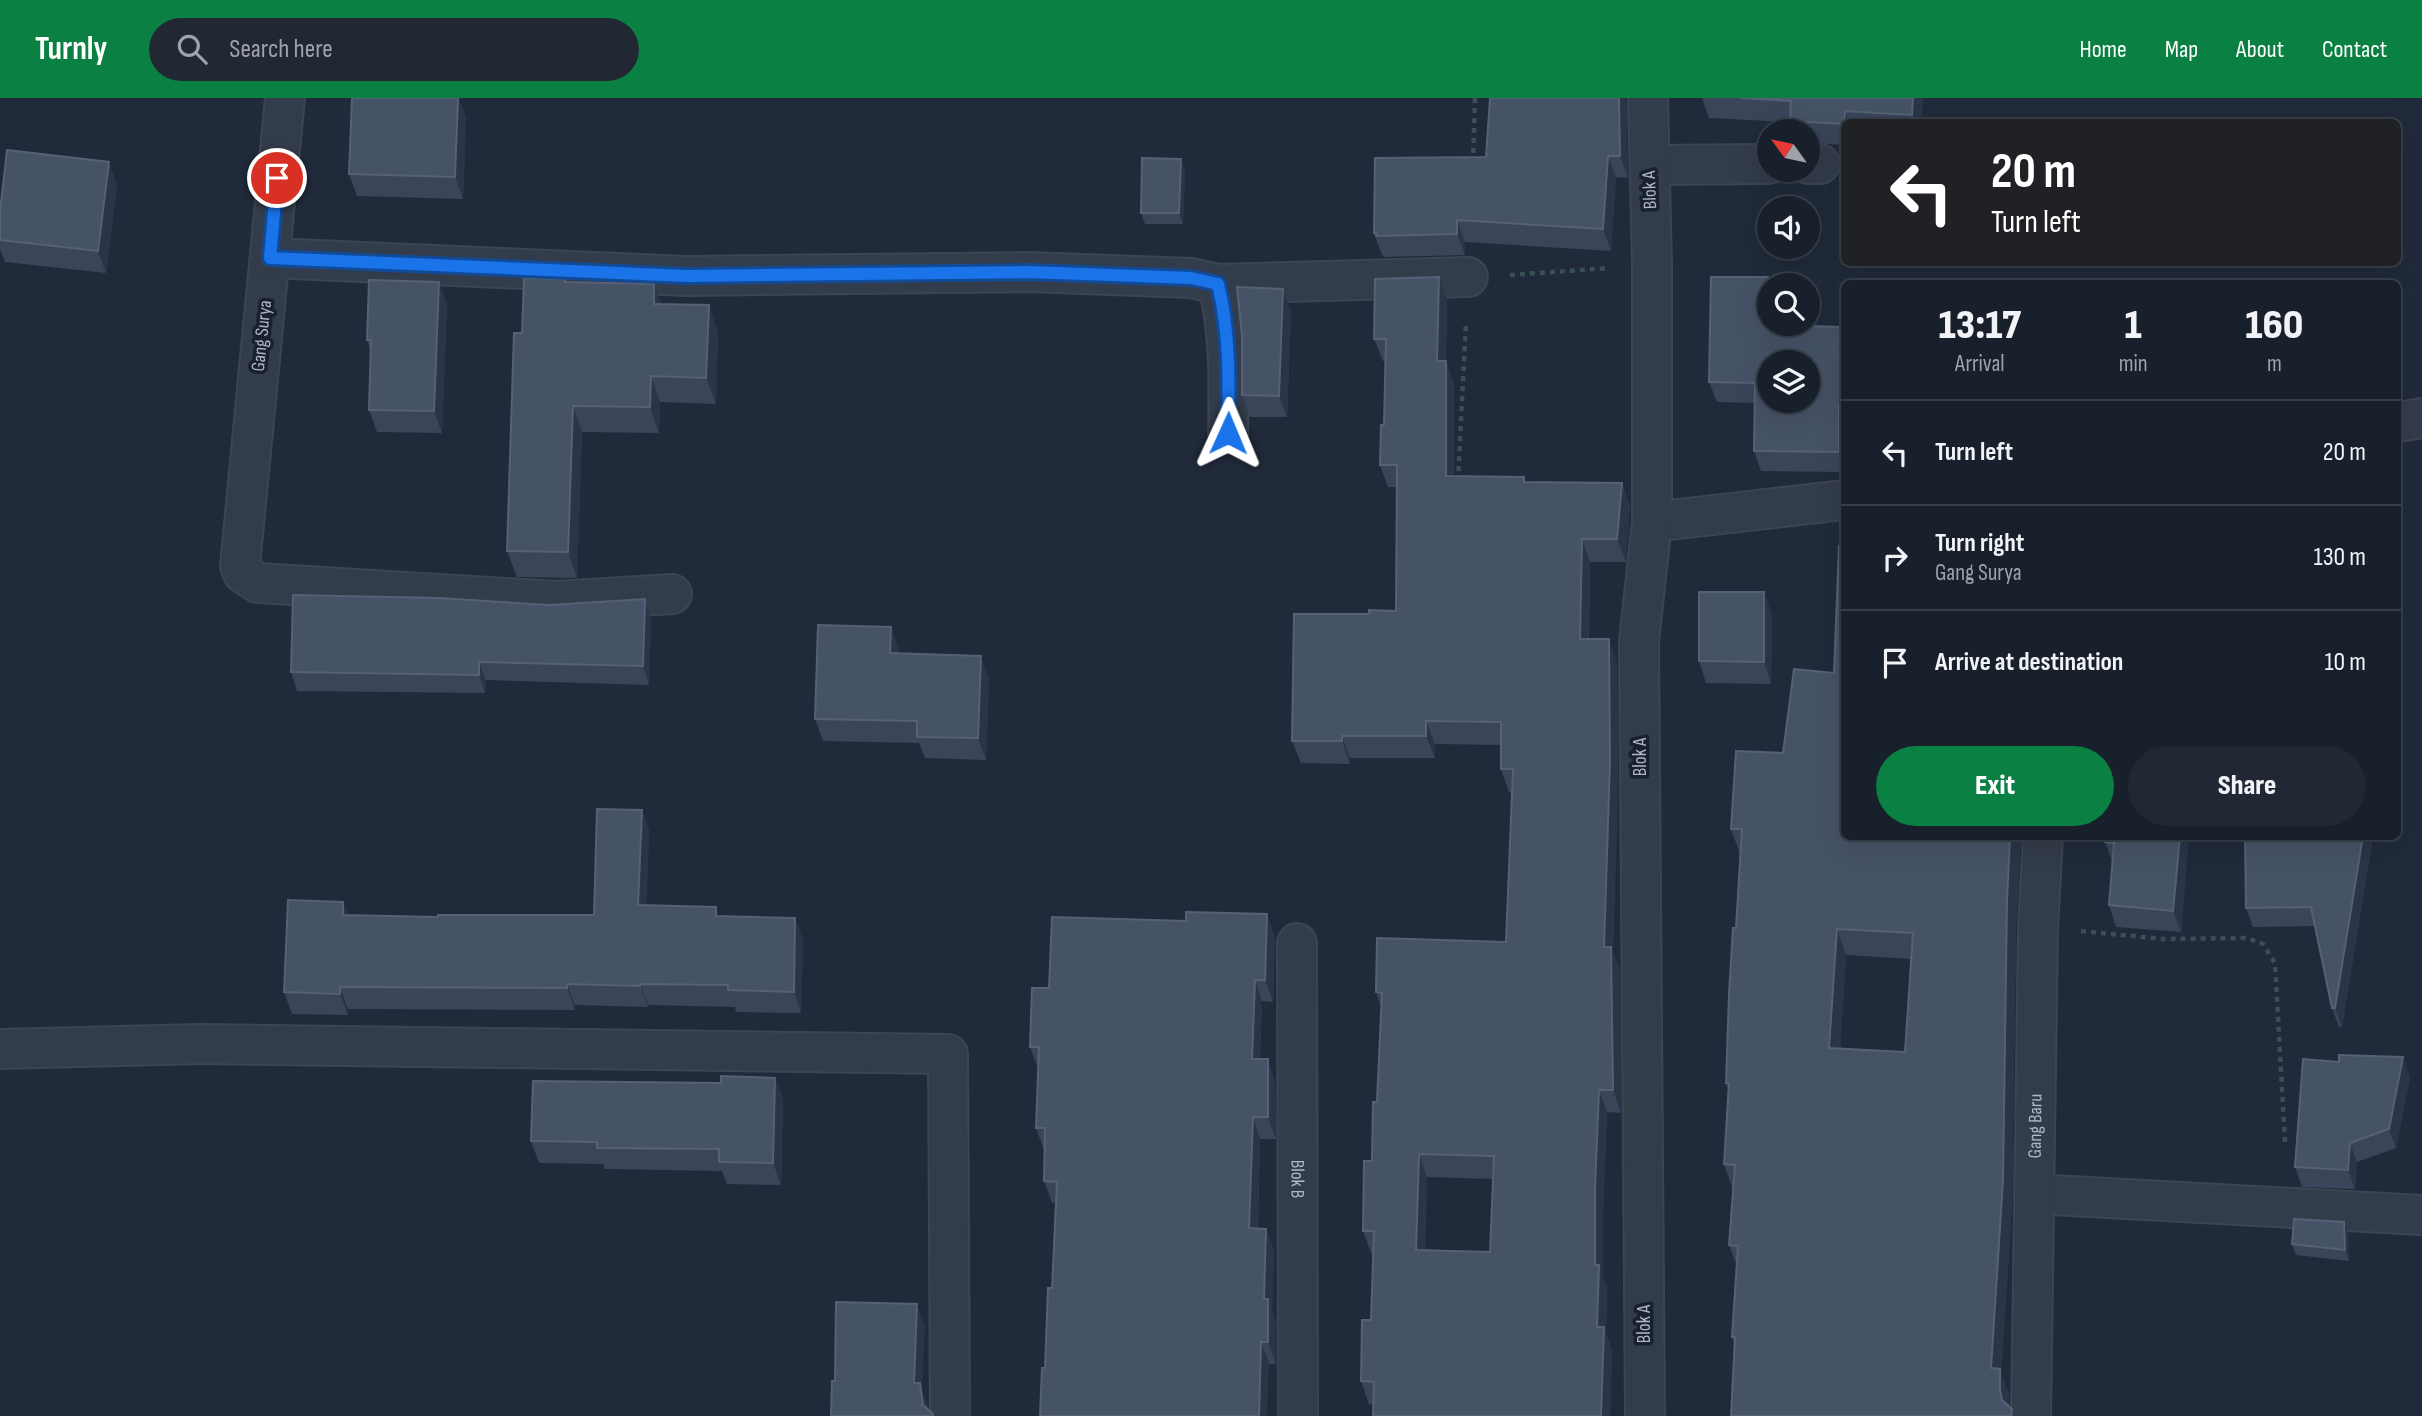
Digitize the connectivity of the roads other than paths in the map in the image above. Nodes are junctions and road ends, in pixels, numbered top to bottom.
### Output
1 (285, 98) edge
2 (1648, 98) edge
3 (1757, 164) edge
4 (1650, 165) junction
5 (270, 258) junction
6 (1468, 278) road end
7 (1218, 284) junction
8 (2422, 418) edge
9 (2401, 422) edge
10 (1228, 433) dead end
11 (1841, 500) edge
12 (1652, 522) junction
13 (672, 594) dead end
14 (2043, 840) edge
15 (1297, 943) dead end
16 (0, 1049) edge
17 (2034, 1194) junction
18 (2422, 1215) edge
19 (950, 1416) edge
20 (1297, 1416) edge
21 (1645, 1416) edge
22 (2031, 1416) edge

1 - 5 street, Gang Surya
2 - 4 street, Blok A
3 - 4 street
4 - 12 street, Blok A
5 - 7 street
5 - 13 street, Gang Surya
6 - 7 street
7 - 10 street
8 - 9 street
11 - 12 street
12 - 21 street, Blok A
14 - 17 street, Gang Baru
15 - 20 street, Blok B
16 - 19 street
17 - 18 street
17 - 22 street, Gang Baru

